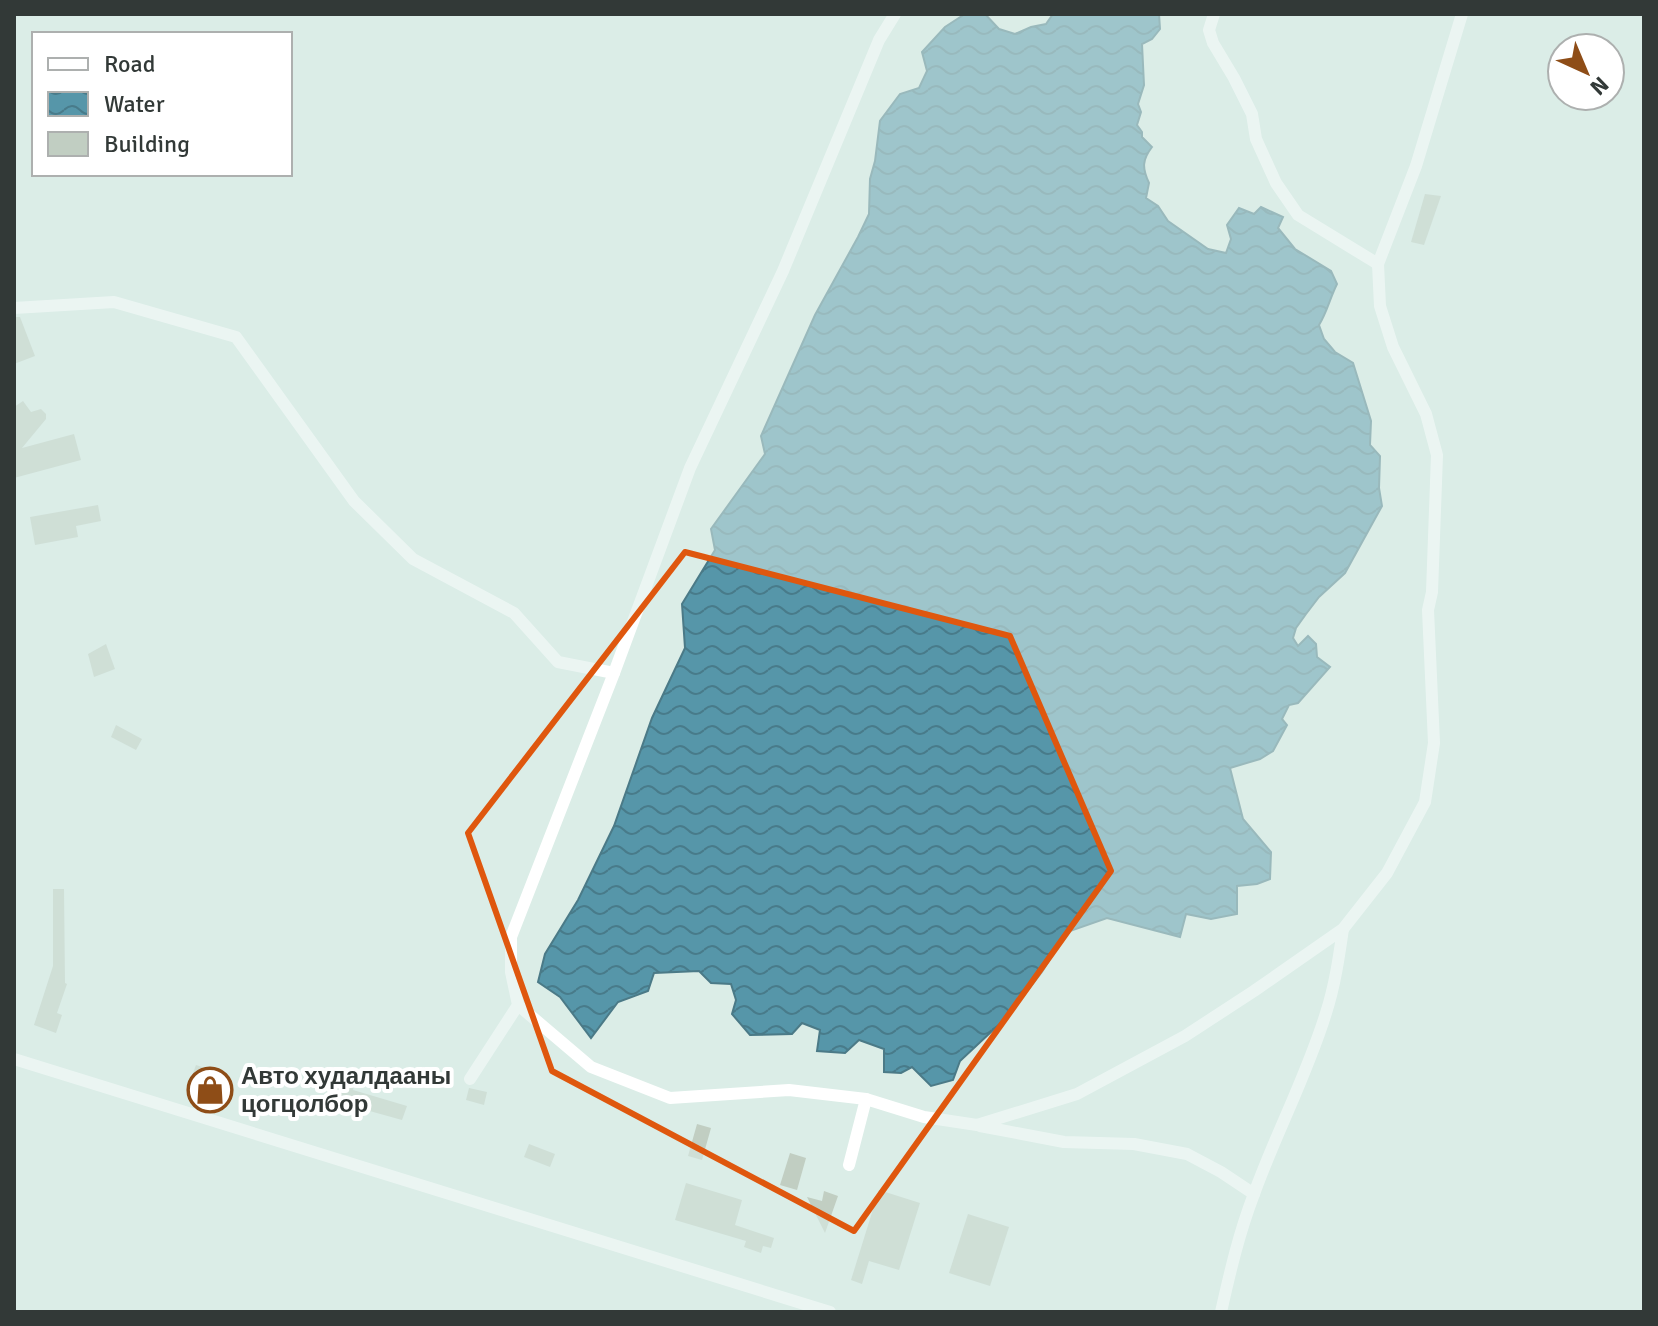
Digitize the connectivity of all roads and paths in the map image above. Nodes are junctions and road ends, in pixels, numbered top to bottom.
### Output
1 (895, 14) edge
2 (902, 14) edge
3 (1214, 14) edge
4 (1462, 14) edge
5 (887, 29) junction
6 (1378, 264) junction
7 (14, 308) edge
8 (614, 673) junction
9 (1343, 929) junction
10 (518, 1005) junction
11 (14, 1059) edge
12 (470, 1079) dead end
13 (866, 1099) junction
14 (977, 1125) junction
15 (849, 1165) dead end
16 (1254, 1194) junction
17 (830, 1312) edge
18 (1221, 1312) edge

1 - 5 street
2 - 5 street
3 - 6 street
4 - 6 street
5 - 8 street
6 - 9 street
7 - 8 street
8 - 10 street
9 - 14 street
9 - 16 street
10 - 12 street
10 - 13 street
11 - 17 street
13 - 14 street
13 - 15 street
14 - 16 street
16 - 18 street

